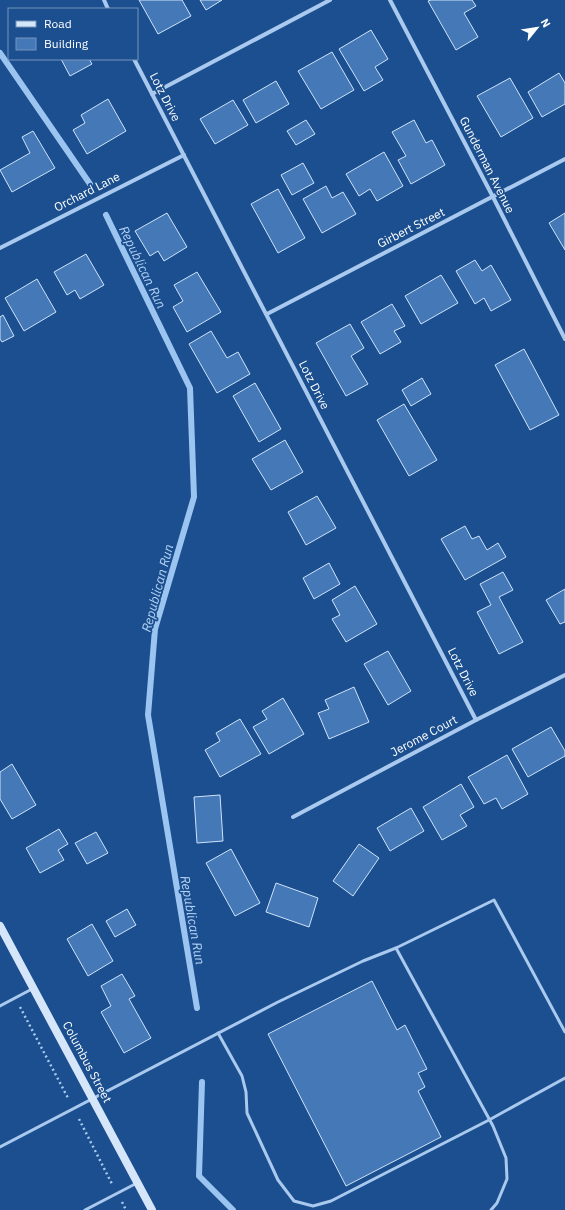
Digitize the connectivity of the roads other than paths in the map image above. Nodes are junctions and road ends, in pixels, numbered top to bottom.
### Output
1 (330, 0) edge
2 (390, 0) edge
3 (135, 60) edge
4 (152, 94) junction
5 (184, 155) junction
6 (565, 159) edge
7 (493, 197) junction
8 (0, 248) edge
9 (267, 314) junction
10 (565, 339) edge
11 (565, 675) edge
12 (476, 720) junction
13 (293, 816) dead end
14 (0, 926) edge
15 (396, 948) junction
16 (34, 988) junction
17 (0, 1006) edge
18 (565, 1032) edge
19 (218, 1033) junction
20 (565, 1078) edge
21 (93, 1098) junction
22 (489, 1120) junction
23 (0, 1147) edge
24 (137, 1183) junction
25 (85, 1210) edge
26 (152, 1210) edge
27 (491, 1210) edge

1 - 4 street
2 - 7 street, Gunderman Avenue
3 - 4 street, Lotz Drive
4 - 5 street, Lotz Drive
5 - 8 street, Orchard Lane
5 - 9 street, Lotz Drive
6 - 7 street, Girbert Street
7 - 9 street, Girbert Street
7 - 10 street, Gunderman Avenue
9 - 12 street, Lotz Drive
11 - 12 street, Jerome Court
12 - 13 street, Jerome Court
14 - 16 main road, Columbus Street
15 - 18 lane
15 - 19 lane
15 - 22 lane
16 - 17 lane
16 - 21 main road, Columbus Street
19 - 21 lane
19 - 22 lane
20 - 22 lane
21 - 23 lane
21 - 24 main road, Columbus Street
22 - 27 lane
24 - 25 lane
24 - 26 main road, Columbus Street

